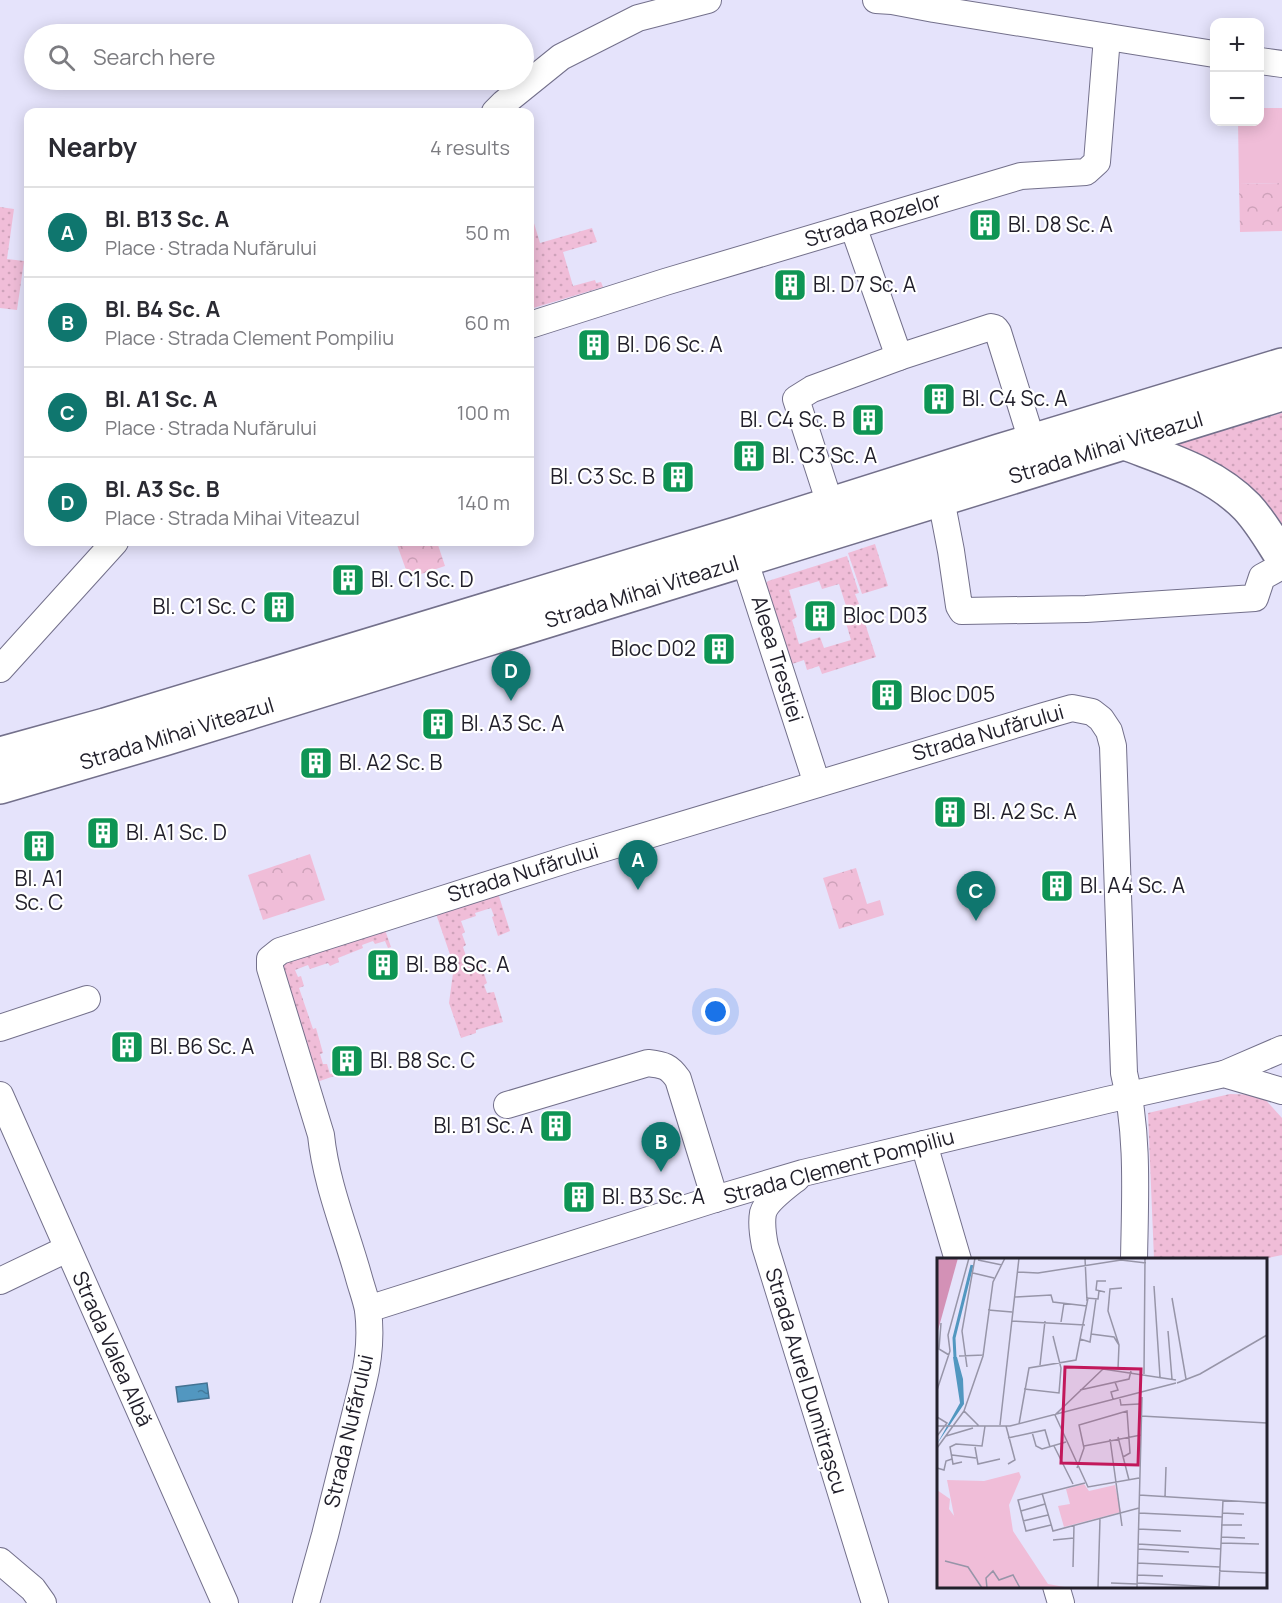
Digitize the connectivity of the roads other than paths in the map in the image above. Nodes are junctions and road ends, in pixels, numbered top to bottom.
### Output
1 (708, 0) edge
2 (887, 0) edge
3 (1107, 37) junction
4 (1210, 53) edge
5 (1264, 62) edge
6 (1282, 64) edge
7 (534, 79) edge
8 (520, 90) edge
9 (499, 108) edge
10 (853, 226) junction
11 (534, 324) edge
12 (899, 357) junction
13 (1282, 365) edge
14 (1282, 394) edge
15 (1032, 441) junction
16 (1125, 443) junction
17 (1003, 465) junction
18 (941, 499) junction
19 (830, 504) junction
20 (111, 546) edge
21 (741, 547) junction
22 (1282, 557) edge
23 (1282, 566) edge
24 (0, 669) edge
25 (0, 754) edge
26 (817, 784) junction
27 (0, 787) edge
28 (87, 999) dead end
29 (0, 1028) edge
30 (1282, 1049) edge
31 (1224, 1074) junction
32 (1282, 1091) edge
33 (1130, 1094) junction
34 (0, 1095) edge
35 (507, 1105) dead end
36 (924, 1144) junction
37 (803, 1173) junction
38 (715, 1199) junction
39 (67, 1249) junction
40 (957, 1258) edge
41 (1134, 1258) edge
42 (0, 1281) edge
43 (368, 1309) junction
44 (0, 1561) edge
45 (1056, 1588) edge
46 (43, 1603) edge
47 (225, 1603) edge
48 (306, 1603) edge
49 (875, 1603) edge
50 (1061, 1603) edge

1 - 7 street
2 - 3 street
3 - 4 street
3 - 10 street, Strada Rozelor
5 - 6 street
8 - 9 street
10 - 11 street, Strada Rozelor
10 - 12 street
12 - 15 street
12 - 19 street
13 - 15 main road, Strada Mihai Viteazul
14 - 16 main road, Strada Mihai Viteazul
15 - 17 main road, Strada Mihai Viteazul
16 - 17 main road, Strada Mihai Viteazul
16 - 22 main road
17 - 18 main road, Strada Mihai Viteazul
17 - 19 main road, Strada Mihai Viteazul
18 - 21 main road, Strada Mihai Viteazul
18 - 23 street
19 - 21 main road, Strada Mihai Viteazul
20 - 24 street
21 - 25 main road, Strada Mihai Viteazul
21 - 26 street, Aleea Trestiei
21 - 27 main road, Strada Mihai Viteazul
26 - 33 street, Strada Nufărului
26 - 43 street, Strada Nufărului
28 - 29 street
30 - 31 street
31 - 32 street, Strada Clement Pompiliu
31 - 33 street, Strada Clement Pompiliu
33 - 36 street, Strada Clement Pompiliu
33 - 41 street, Strada Nufărului
34 - 39 street, Strada Valea Albă
35 - 38 street
36 - 37 street, Strada Clement Pompiliu
36 - 40 street
37 - 38 street, Strada Clement Pompiliu
37 - 49 street, Strada Aurel Dumitrașcu
38 - 43 street, Strada Clement Pompiliu
39 - 42 street
39 - 47 street, Strada Valea Albă
43 - 48 street, Strada Nufărului
44 - 46 street
45 - 50 street

